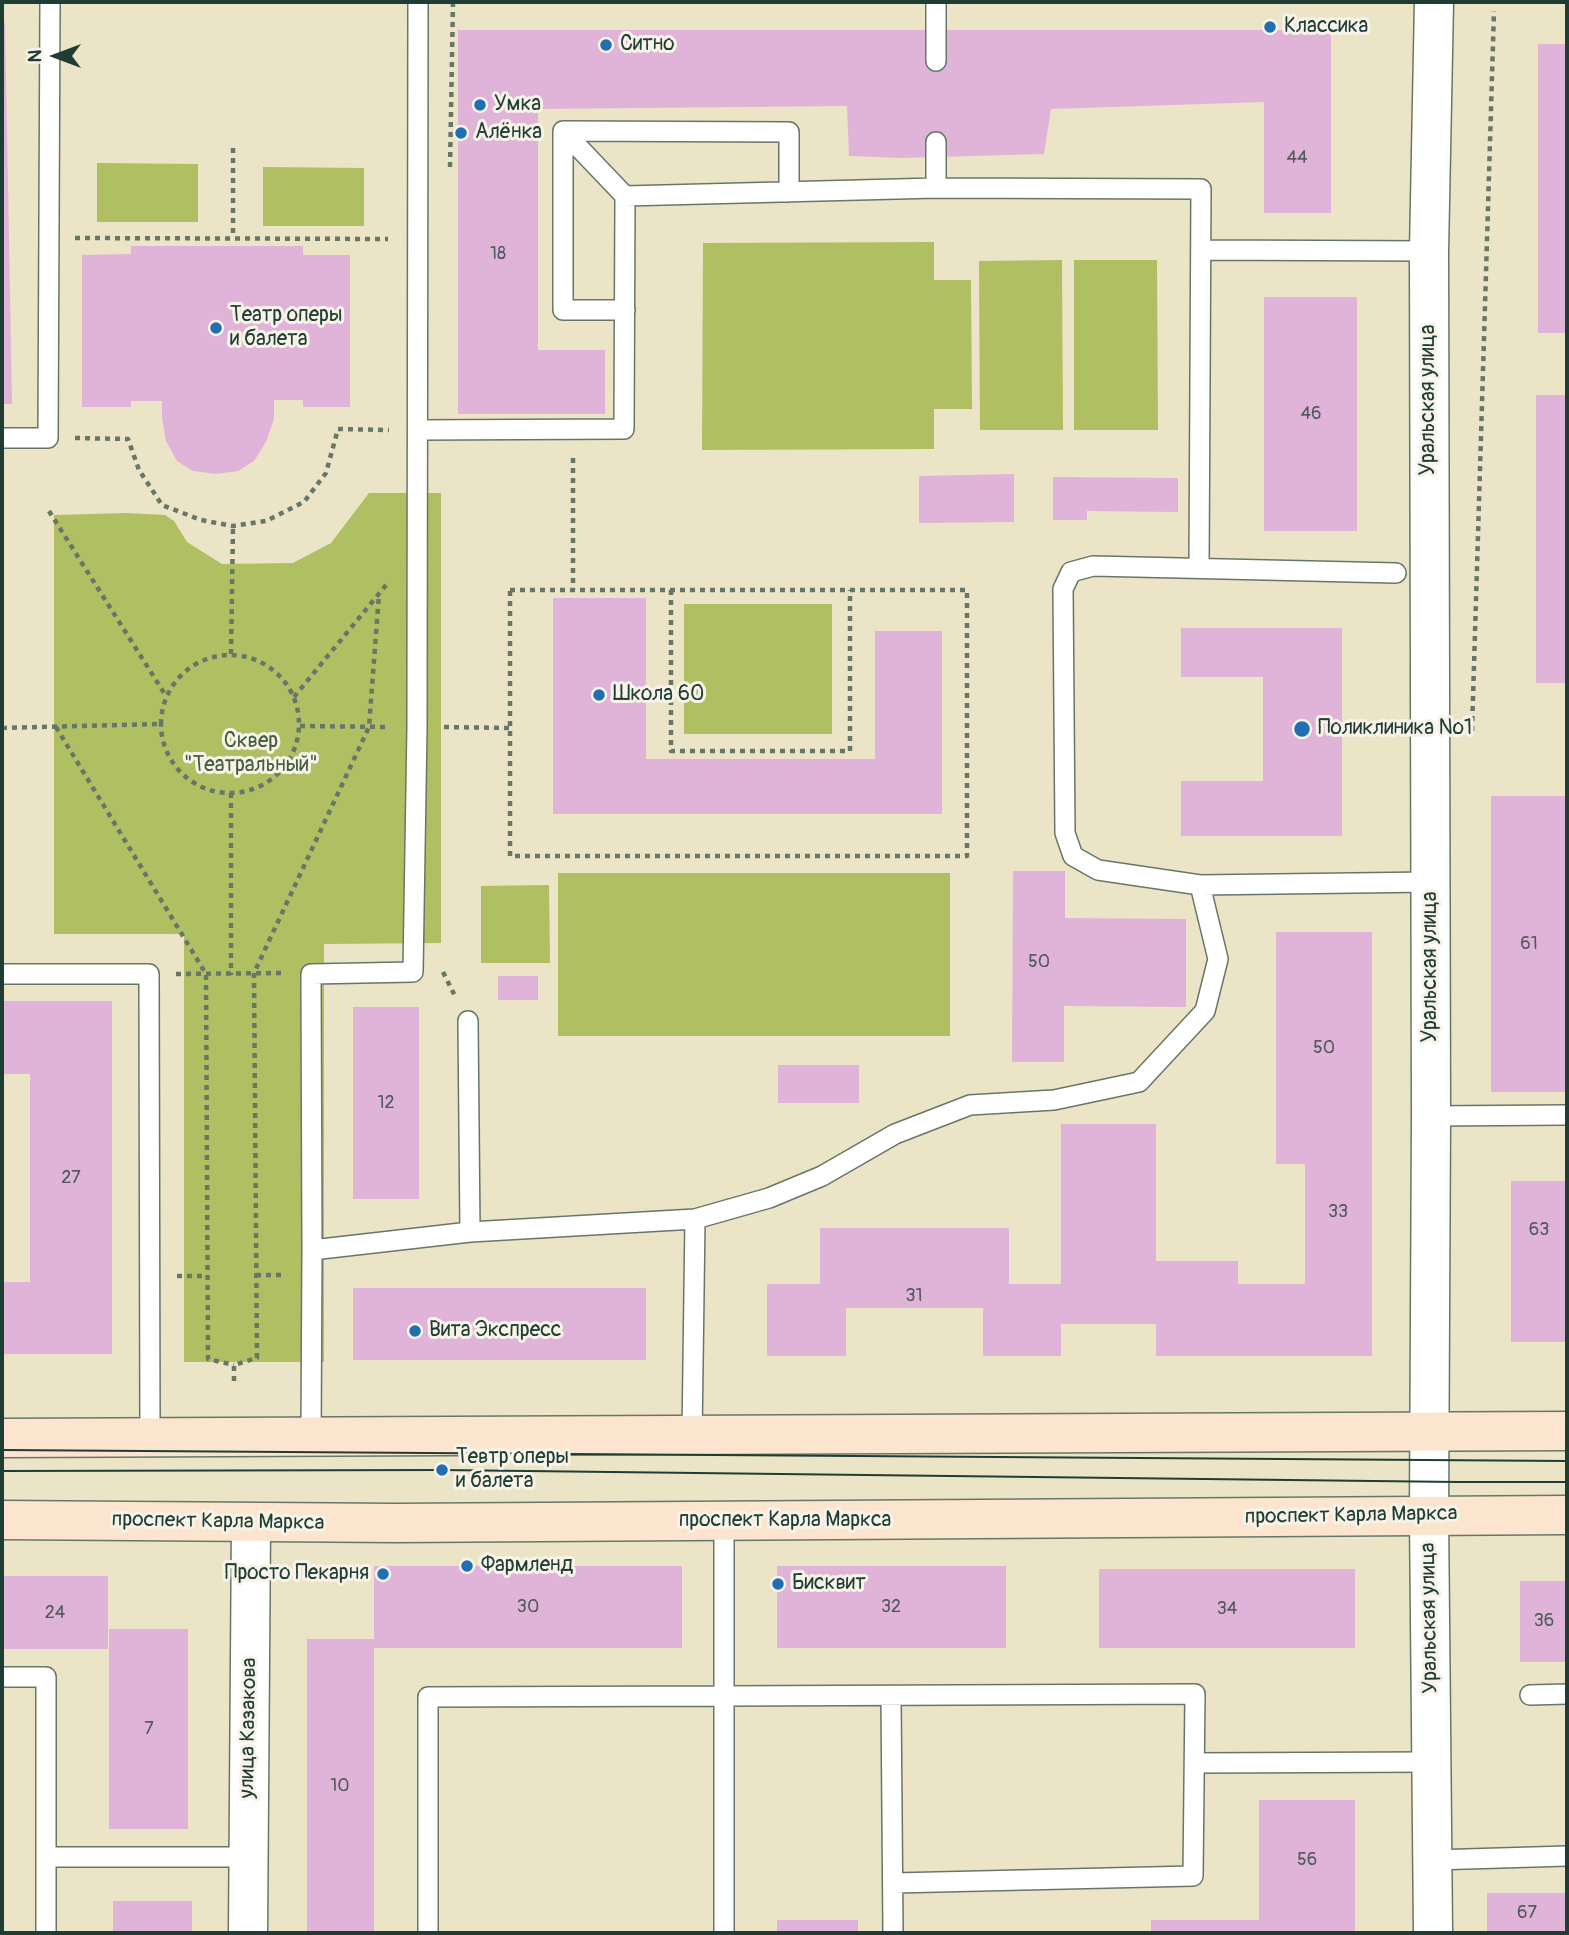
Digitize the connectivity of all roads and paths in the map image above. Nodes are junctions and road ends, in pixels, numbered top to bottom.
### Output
1 (50, 2) edge
2 (418, 2) edge
3 (936, 2) edge
4 (1434, 2) edge
5 (1494, 11) dead end
6 (936, 61) dead end
7 (563, 131) junction
8 (936, 142) dead end
9 (233, 148) dead end
10 (936, 188) junction
11 (789, 192) junction
12 (625, 197) junction
13 (64, 238) dead end
14 (233, 238) junction
15 (1201, 250) junction
16 (1429, 251) junction
17 (388, 252) dead end
18 (625, 310) junction
19 (418, 430) junction
20 (2, 438) edge
21 (48, 438) junction
22 (573, 450) dead end
23 (49, 511) dead end
24 (233, 526) junction
25 (418, 547) junction
26 (1199, 567) junction
27 (1396, 573) dead end
28 (573, 590) junction
29 (671, 590) junction
30 (850, 590) junction
31 (231, 654) junction
32 (166, 696) junction
33 (294, 697) junction
34 (161, 724) junction
35 (2, 729) edge
36 (1472, 737) dead end
37 (231, 793) junction
38 (1430, 882) junction
39 (1200, 885) junction
40 (413, 972) junction
41 (2, 974) edge
42 (149, 974) junction
43 (311, 974) junction
44 (231, 975) junction
45 (468, 1021) joint
46 (1567, 1115) edge
47 (1431, 1116) junction
48 (695, 1219) junction
49 (470, 1232) junction
50 (312, 1250) junction
51 (1567, 1431) edge
52 (1429, 1432) junction
53 (692, 1436) junction
54 (150, 1437) junction
55 (311, 1437) junction
56 (2, 1438) edge
57 (1429, 1515) junction
58 (1567, 1515) edge
59 (2, 1520) edge
60 (724, 1521) junction
61 (251, 1523) junction
62 (2, 1676) edge
63 (1530, 1695) dead end
64 (1567, 1695) edge
65 (724, 1696) junction
66 (891, 1696) junction
67 (1432, 1762) junction
68 (1195, 1763) junction
69 (1567, 1856) edge
70 (46, 1857) junction
71 (247, 1857) junction
72 (1433, 1860) junction
73 (894, 1882) junction
74 (46, 1933) edge
75 (248, 1933) edge
76 (428, 1933) edge
77 (724, 1933) edge
78 (894, 1933) edge
79 (1433, 1933) edge

1 - 21 lane
2 - 19 lane
3 - 6 lane
4 - 16 street, Уральская улица
5 - 36 path
7 - 11 lane
7 - 12 lane
7 - 18 lane
8 - 10 lane
9 - 14 path
10 - 11 lane
10 - 15 lane
11 - 12 lane
12 - 18 lane
13 - 14 path
14 - 17 path
15 - 16 lane
15 - 26 lane
16 - 38 street, Уральская улица
18 - 19 lane
19 - 24 path
19 - 25 lane
20 - 21 lane
21 - 24 path
22 - 28 path
23 - 32 path
24 - 31 path
25 - 33 path
25 - 40 lane
26 - 27 lane
26 - 39 lane
28 - 29 path
28 - 30 path
29 - 30 path
29 - 30 path
31 - 32 path
31 - 33 path
32 - 34 path
33 - 37 path
34 - 35 path
34 - 37 path
37 - 44 path
38 - 39 lane
38 - 47 street, Уральская улица
39 - 48 lane
40 - 43 lane
40 - 45 path
41 - 42 lane
42 - 44 path
42 - 54 lane
43 - 44 path
43 - 50 lane
45 - 49 lane
46 - 47 lane
47 - 52 street, Уральская улица
48 - 49 lane
48 - 53 lane
49 - 50 lane
50 - 55 lane
51 - 52 main road
52 - 53 main road
52 - 57 street, Уральская улица
53 - 55 main road
54 - 55 main road
54 - 56 main road
57 - 58 main road, проспект Карла Маркса
57 - 60 main road, проспект Карла Маркса
57 - 67 street, Уральская улица
59 - 61 main road, проспект Карла Маркса
60 - 61 main road, проспект Карла Маркса
60 - 65 lane
61 - 71 street, улица Казакова
62 - 70 lane
63 - 64 lane
65 - 66 lane
65 - 76 lane
65 - 77 lane
66 - 68 lane
66 - 73 lane
67 - 68 lane
67 - 72 street, Уральская улица
68 - 73 lane
69 - 72 lane
70 - 71 lane
70 - 74 lane
71 - 75 street, улица Казакова
72 - 79 street, Уральская улица
73 - 78 lane

